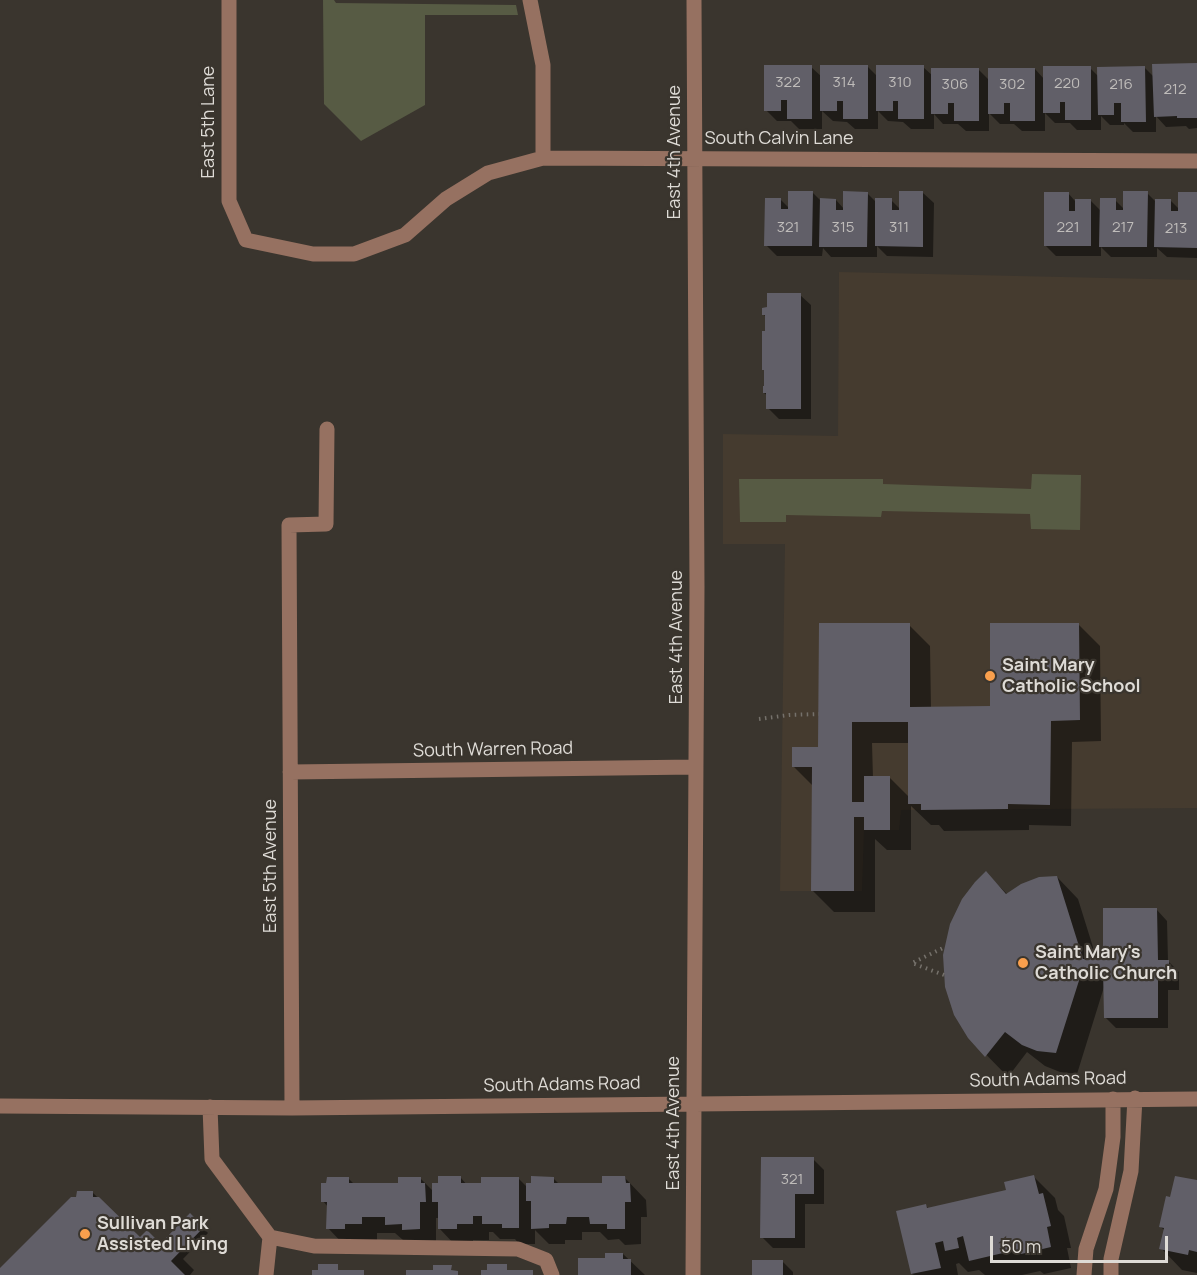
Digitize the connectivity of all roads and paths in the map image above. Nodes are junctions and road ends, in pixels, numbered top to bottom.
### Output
1 (229, 0) edge
2 (530, 0) edge
3 (693, 0) edge
4 (543, 158) junction
5 (695, 158) junction
6 (1197, 161) edge
7 (246, 240) joint
8 (327, 429) dead end
9 (819, 714) dead end
10 (759, 719) dead end
11 (696, 767) junction
12 (290, 772) junction
13 (945, 947) dead end
14 (944, 975) dead end
15 (1135, 1098) junction
16 (1113, 1099) junction
17 (1197, 1099) edge
18 (693, 1104) junction
19 (0, 1106) edge
20 (210, 1107) junction
21 (292, 1108) junction
22 (270, 1237) junction
23 (266, 1275) edge
24 (552, 1275) edge
25 (693, 1275) edge
26 (1084, 1275) edge
27 (1111, 1275) edge

1 - 7 street, East 5th Lane
2 - 4 street
3 - 5 street, East 4th Avenue
4 - 5 street, South Calvin Lane
4 - 7 street, South Calvin Lane
5 - 6 street, South Calvin Lane
5 - 11 street, East 4th Avenue
8 - 12 street, East 5th Avenue
9 - 10 path
11 - 12 street, South Warren Road
11 - 18 street, East 4th Avenue
12 - 21 street, East 5th Avenue
13 - 14 path
15 - 16 street, South Adams Road
15 - 17 street, South Adams Road
15 - 27 street
16 - 18 street, South Adams Road
16 - 26 street
18 - 21 street, South Adams Road
18 - 25 street, East 4th Avenue
19 - 20 street, South Adams Road
20 - 21 street, South Adams Road
20 - 22 street
22 - 23 street
22 - 24 street

